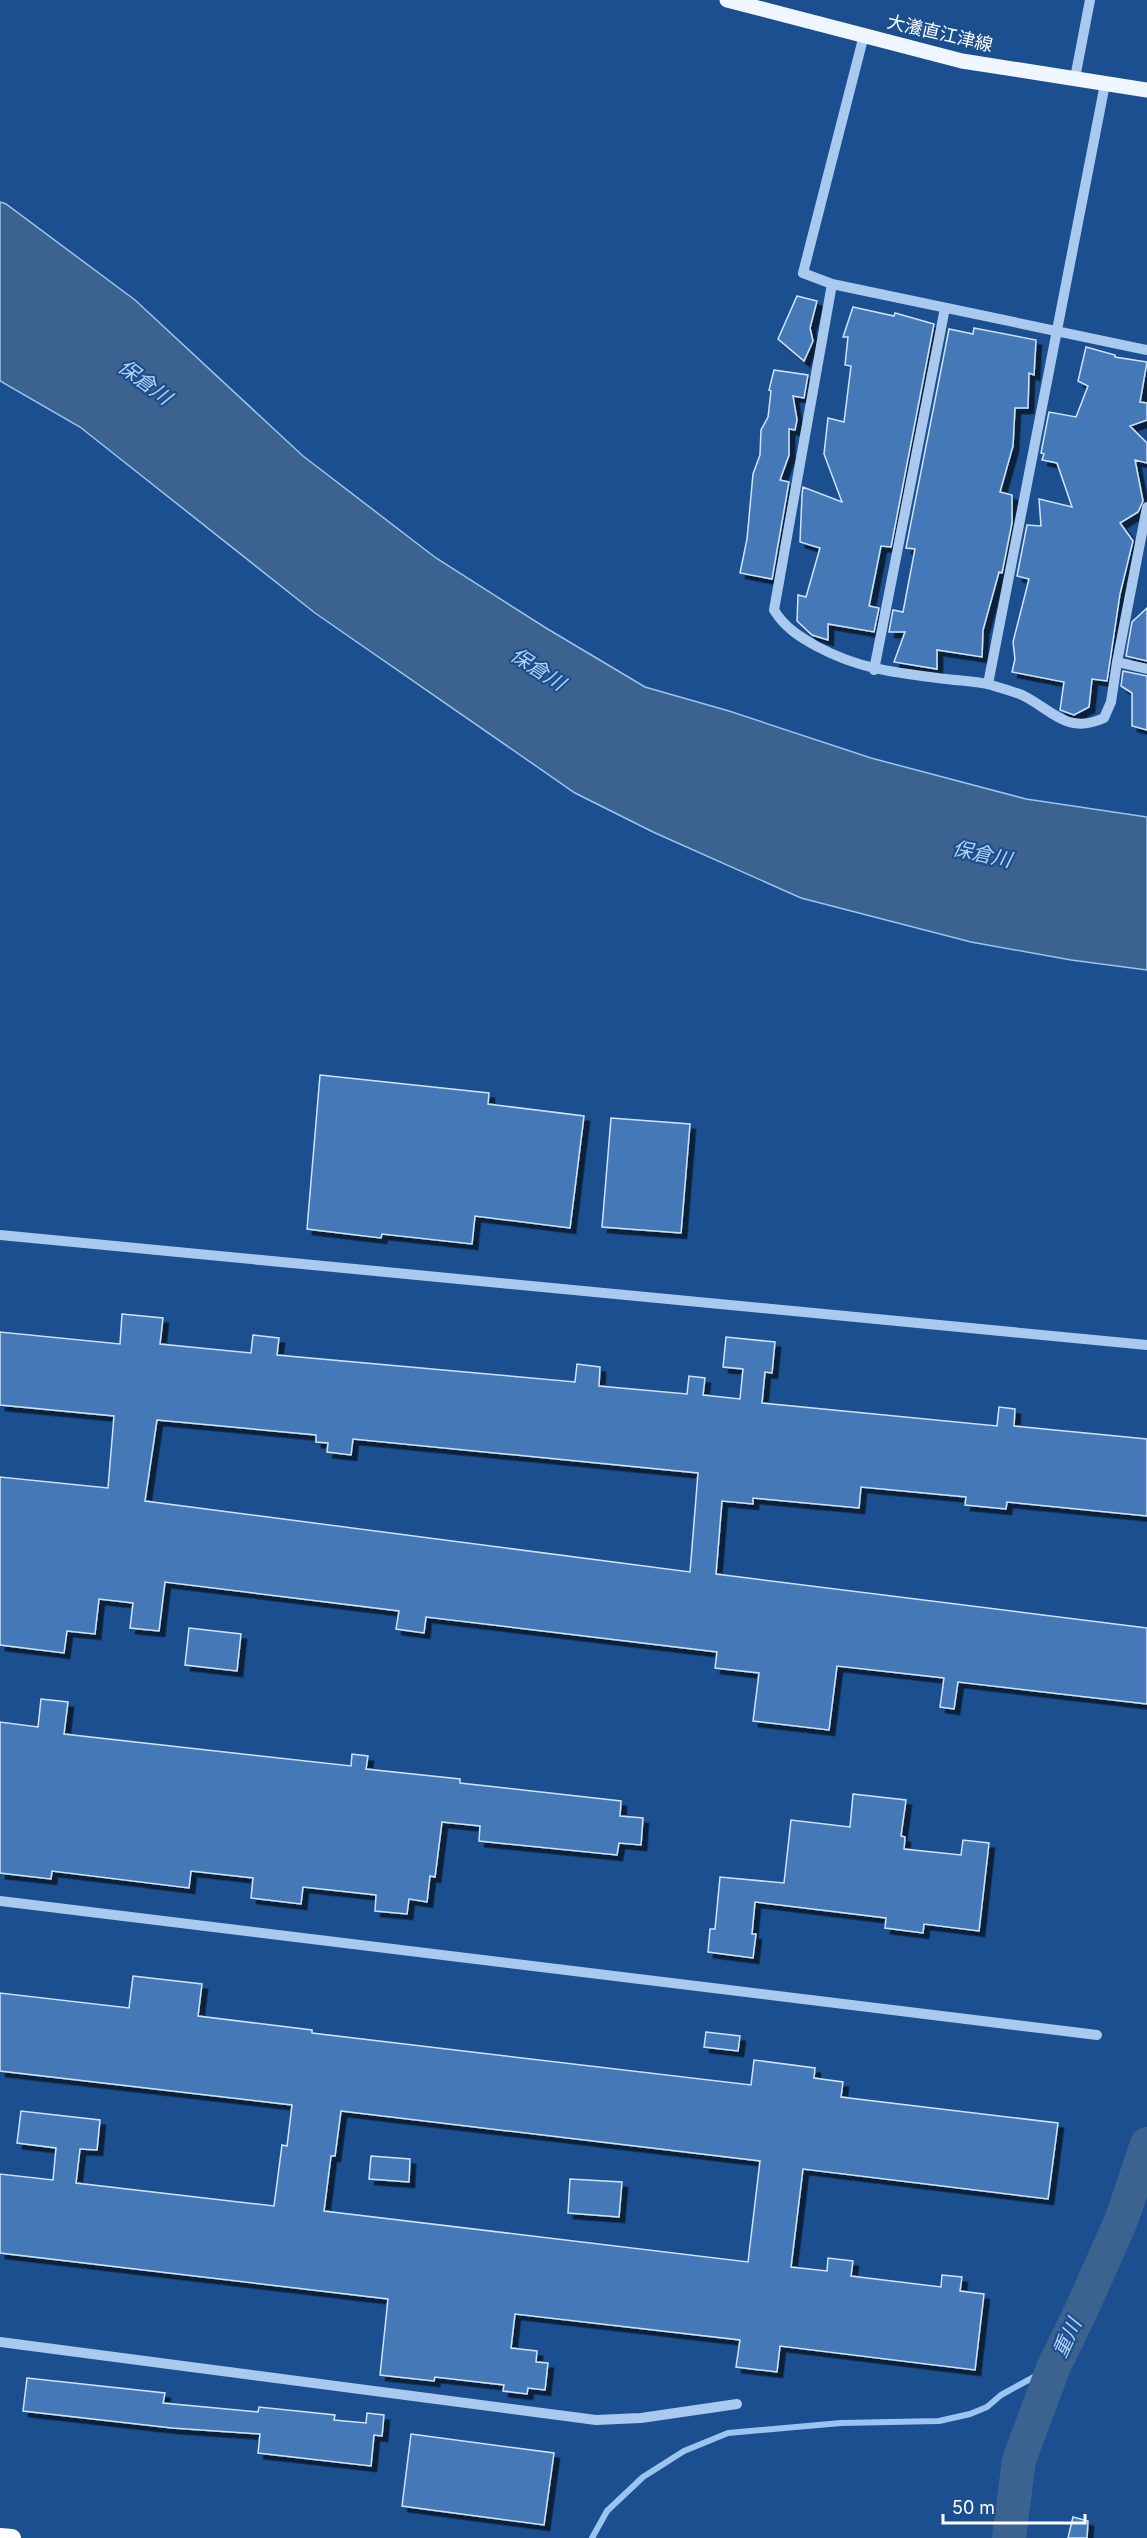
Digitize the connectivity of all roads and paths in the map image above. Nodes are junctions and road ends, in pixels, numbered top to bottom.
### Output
1 (727, 0) edge
2 (1090, 0) edge
3 (864, 35) junction
4 (1075, 78) junction
5 (1104, 84) junction
6 (1147, 90) edge
7 (832, 284) junction
8 (945, 308) junction
9 (1056, 330) junction
10 (1147, 350) edge
11 (1147, 507) edge
12 (1118, 662) junction
13 (1147, 669) edge
14 (874, 670) junction
15 (988, 684) junction
16 (0, 1235) edge
17 (1147, 1345) edge
18 (0, 1901) edge
19 (1097, 2035) dead end
20 (0, 2343) edge
21 (737, 2404) dead end
22 (0, 2536) edge
23 (12, 2538) edge

1 - 3 main road, 大瀁直江津線
2 - 4 street
3 - 4 main road, 大瀁直江津線
3 - 7 street
4 - 5 main road, 大瀁直江津線
5 - 6 main road, 大瀁直江津線
5 - 9 street
7 - 8 street
7 - 14 street
8 - 9 street
8 - 14 street
9 - 10 street
9 - 15 street
11 - 12 street
12 - 13 street
12 - 15 street
14 - 15 street
16 - 17 street
18 - 19 street
20 - 21 street
22 - 23 highway

